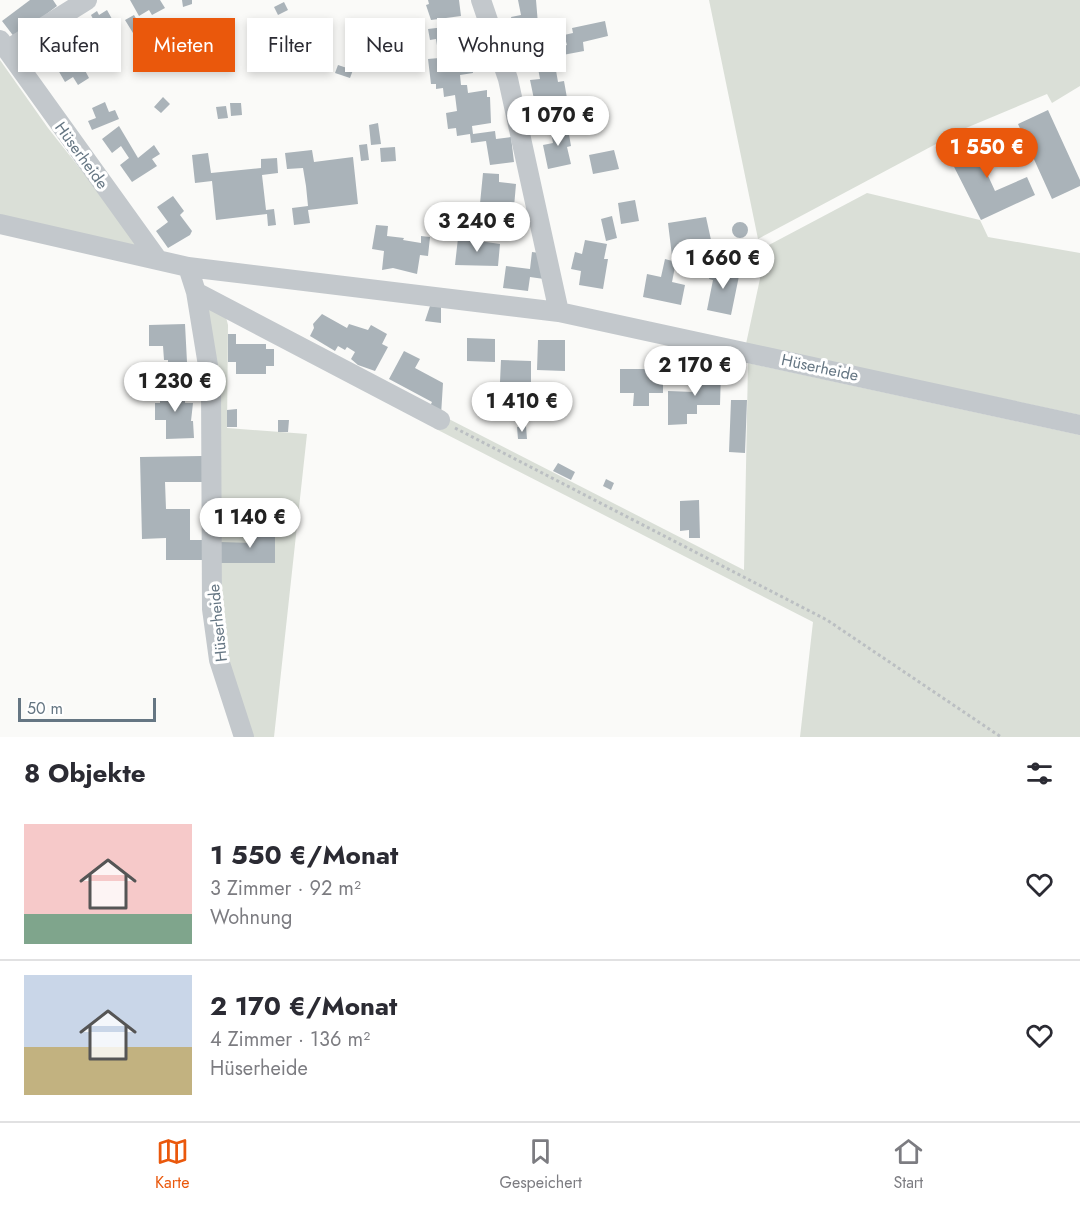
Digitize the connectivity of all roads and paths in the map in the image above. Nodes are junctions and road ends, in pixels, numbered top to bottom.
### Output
1 (87, 0) edge
2 (481, 0) edge
3 (4, 45) edge
4 (0, 224) edge
5 (158, 260) junction
6 (188, 267) junction
7 (196, 291) junction
8 (559, 312) junction
9 (440, 420) joint
10 (1080, 425) edge
11 (244, 737) edge
12 (1001, 737) edge

1 - 3 street, Hüserheide
2 - 8 street
3 - 5 street, Hüserheide
4 - 5 street, Hüserheide
5 - 6 street, Hüserheide
6 - 7 street, Hüserheide
6 - 8 street, Hüserheide
7 - 9 street
7 - 11 street, Hüserheide
8 - 10 street, Hüserheide
9 - 12 path

